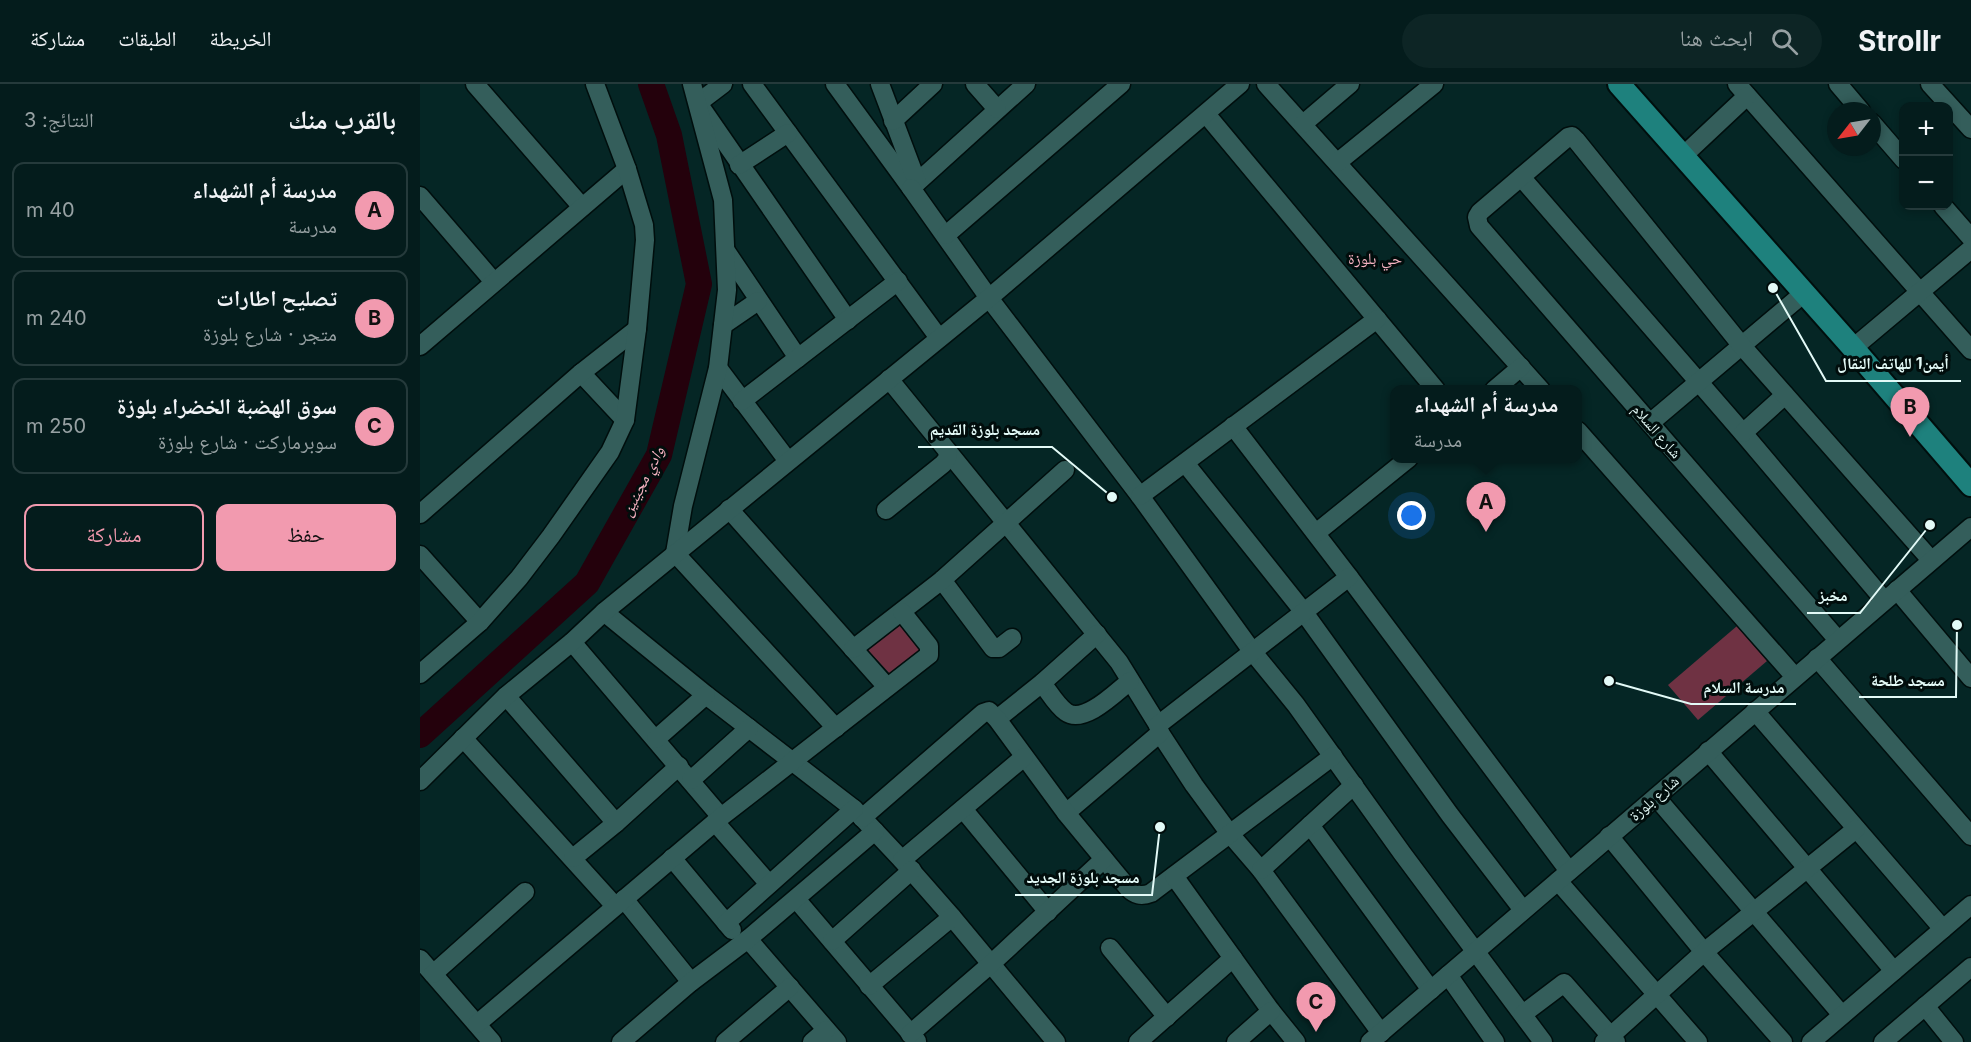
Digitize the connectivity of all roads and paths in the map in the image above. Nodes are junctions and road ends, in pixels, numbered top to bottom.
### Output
1 (475, 84) edge
2 (595, 84) edge
3 (692, 84) edge
4 (723, 84) edge
5 (752, 84) edge
6 (835, 84) edge
7 (880, 84) edge
8 (933, 84) edge
9 (975, 84) edge
10 (1026, 84) edge
11 (1121, 84) edge
12 (1240, 84) edge
13 (1266, 84) edge
14 (1350, 84) edge
15 (1434, 84) edge
16 (1619, 84) edge
17 (1838, 84) edge
18 (1930, 84) edge
19 (1742, 90) edge
20 (1853, 102) edge
21 (698, 103) junction
22 (997, 109) junction
23 (1206, 114) junction
24 (893, 121) junction
25 (1303, 124) junction
26 (1971, 129) edge
27 (788, 133) junction
28 (1881, 133) edge
29 (1683, 156) junction
30 (1901, 156) edge
31 (1338, 162) junction
32 (739, 165) junction
33 (627, 169) junction
34 (1521, 177) junction
35 (914, 185) junction
36 (420, 196) edge
37 (582, 207) junction
38 (1946, 210) edge
39 (946, 235) junction
40 (1971, 238) edge
41 (725, 249) junction
42 (1971, 249) edge
43 (898, 281) junction
44 (494, 282) junction
45 (1921, 292) junction
46 (1804, 293) junction
47 (989, 298) junction
48 (758, 301) junction
49 (1377, 319) junction
50 (848, 320) junction
51 (723, 325) junction
52 (637, 329) junction
53 (939, 338) junction
54 (420, 346) edge
55 (1742, 346) junction
56 (1853, 348) junction
57 (1971, 350) edge
58 (798, 358) junction
59 (1521, 367) junction
60 (718, 368) junction
61 (581, 373) junction
62 (889, 379) junction
63 (1700, 382) junction
64 (1432, 385) edge
65 (1500, 385) edge
66 (1537, 385) edge
67 (1785, 395) junction
68 (742, 401) junction
69 (625, 420) junction
70 (1650, 423) junction
71 (1233, 426) junction
72 (1743, 432) junction
73 (1582, 436) edge
74 (948, 453) junction
75 (788, 461) junction
76 (1185, 463) junction
77 (1404, 463) edge
78 (1065, 470) dead end
79 (1971, 485) edge
80 (1140, 496) junction
81 (729, 509) junction
82 (886, 510) dead end
83 (420, 514) edge
84 (1007, 524) junction
85 (1971, 527) edge
86 (1316, 533) junction
87 (675, 553) junction
88 (420, 555) edge
89 (1934, 557) junction
90 (1349, 577) junction
91 (942, 580) junction
92 (1891, 595) junction
93 (1303, 611) junction
94 (604, 612) junction
95 (902, 612) junction
96 (480, 622) junction
97 (1097, 634) junction
98 (1012, 638) dead end
99 (1838, 640) junction
100 (572, 642) junction
101 (854, 649) junction
102 (1252, 651) junction
103 (1817, 658) junction
104 (420, 674) edge
105 (1795, 677) junction
106 (1971, 678) edge
107 (1130, 681) junction
108 (1042, 683) junction
109 (887, 687) junction
110 (706, 695) junction
111 (506, 696) junction
112 (1755, 711) junction
113 (997, 719) junction
114 (749, 728) junction
115 (836, 728) junction
116 (1159, 729) junction
117 (463, 738) junction
118 (656, 739) junction
119 (1708, 751) junction
120 (1333, 756) junction
121 (1024, 757) junction
122 (794, 762) junction
123 (685, 773) junction
124 (420, 781) edge
125 (1354, 785) junction
126 (1656, 797) junction
127 (963, 809) junction
128 (1066, 813) junction
129 (864, 819) junction
130 (718, 820) junction
131 (616, 823) junction
132 (1310, 825) junction
133 (1856, 829) junction
134 (1230, 834) junction
135 (1609, 836) junction
136 (1971, 836) edge
137 (573, 858) junction
138 (672, 858) junction
139 (1104, 859) junction
140 (907, 865) junction
141 (1807, 868) junction
142 (787, 869) junction
143 (1261, 870) junction
144 (1174, 876) junction
145 (1563, 876) junction
146 (769, 884) junction
147 (525, 891) dead end
148 (800, 895) junction
149 (619, 903) junction
150 (1971, 905) edge
151 (1523, 910) junction
152 (1048, 912) junction
153 (1755, 912) junction
154 (952, 916) junction
155 (726, 923) junction
156 (1943, 929) junction
157 (746, 941) junction
158 (832, 941) junction
159 (1110, 948) dead end
160 (1476, 951) junction
161 (1704, 952) junction
162 (1233, 958) junction
163 (420, 959) edge
164 (992, 963) junction
165 (1971, 967) edge
166 (1894, 971) junction
167 (434, 974) junction
168 (1448, 975) junction
169 (691, 982) junction
170 (869, 986) junction
171 (790, 987) junction
172 (1431, 990) junction
173 (1658, 995) junction
174 (1924, 1006) junction
175 (1271, 1011) junction
176 (1523, 1014) junction
177 (1842, 1015) junction
178 (1167, 1017) junction
179 (477, 1024) junction
180 (832, 1036) edge
181 (1375, 1037) edge
182 (913, 1038) edge
183 (1610, 1040) edge
184 (492, 1042) edge
185 (621, 1042) edge
186 (725, 1042) edge
187 (812, 1042) edge
188 (1056, 1042) edge
189 (1138, 1042) edge
190 (1236, 1042) edge
191 (1296, 1042) edge
192 (1495, 1042) edge
193 (1543, 1042) edge
194 (1698, 1042) edge
195 (1783, 1042) edge
196 (1810, 1042) edge
197 (1883, 1042) edge
198 (1954, 1042) edge

1 - 37 street
2 - 33 street
3 - 21 street
4 - 21 street
5 - 27 street
6 - 35 street
7 - 24 street
8 - 24 street
9 - 22 street
10 - 22 street
11 - 39 street
12 - 23 street
13 - 25 street
14 - 25 street
15 - 31 street
16 - 29 main road
17 - 20 street
18 - 26 street
19 - 29 street
19 - 45 street
21 - 32 street
21 - 41 street
22 - 35 street
23 - 47 street
23 - 49 street
24 - 35 street
25 - 31 street
27 - 32 street
27 - 43 street
28 - 30 street
29 - 46 main road
31 - 59 street
32 - 50 street
33 - 37 street
33 - 52 street
34 - 55 street
34 - 63 street
34 - 70 street, شارع السلام
35 - 39 street
36 - 44 street
37 - 44 street
38 - 40 street
39 - 47 street
41 - 48 street
41 - 51 street
42 - 45 street
43 - 50 street
43 - 53 street
44 - 54 street
45 - 56 street
45 - 57 street
46 - 55 street
46 - 56 main road
47 - 53 street
47 - 80 street
48 - 51 street
48 - 58 street
49 - 64 street
49 - 71 street
50 - 58 street
51 - 60 street
52 - 61 street
52 - 69 street
53 - 62 street
55 - 63 street
55 - 67 street
56 - 79 main road
58 - 68 street
59 - 65 street
59 - 66 street
60 - 68 street
60 - 87 street
61 - 69 street
61 - 83 street
62 - 74 street
62 - 75 street
63 - 70 street
63 - 72 street
67 - 72 street
67 - 89 street
68 - 75 street
69 - 96 street
70 - 99 street, شارع السلام
71 - 76 street
71 - 86 street
72 - 92 street
73 - 105 street
74 - 82 street
74 - 84 street
75 - 81 street
76 - 80 street
76 - 93 street
77 - 86 street
78 - 84 street
80 - 102 street
81 - 87 street
81 - 101 street
84 - 91 street
84 - 97 street
85 - 89 street, شارع بلوزة
86 - 90 street
87 - 94 street
87 - 115 street
88 - 96 street
89 - 92 street, شارع بلوزة
90 - 93 street
90 - 145 street
91 - 95 street
91 - 98 street
92 - 99 street, شارع بلوزة
92 - 106 street
93 - 102 street
93 - 151 street
94 - 100 street
94 - 110 street
95 - 101 street
95 - 109 street
96 - 104 street
97 - 107 street
97 - 108 street
99 - 103 street, شارع بلوزة
100 - 111 street
100 - 118 street
101 - 109 street
102 - 116 street
102 - 120 street
103 - 105 street, شارع بلوزة
103 - 136 street
105 - 112 street, شارع بلوزة
107 - 108 street
107 - 116 street
108 - 113 street
109 - 115 street
110 - 114 street
110 - 118 street
111 - 117 street
111 - 131 street
112 - 119 street, شارع بلوزة
112 - 133 street
113 - 121 street
113 - 129 street
114 - 122 street
114 - 123 street
115 - 122 street
116 - 128 street
116 - 134 street
117 - 124 street
117 - 137 street
118 - 123 street
119 - 126 street, شارع بلوزة
119 - 141 street
120 - 125 street
120 - 134 street
121 - 127 street
121 - 128 street
122 - 129 street
122 - 130 street
123 - 130 street
123 - 131 street
125 - 132 street
125 - 160 street
126 - 135 street, شارع بلوزة
126 - 153 street
127 - 140 street
127 - 152 street
128 - 139 street
129 - 140 street
129 - 142 street
129 - 148 street
130 - 138 street
130 - 146 street
131 - 137 street
132 - 143 street
132 - 172 street
133 - 141 street
133 - 156 street
134 - 143 street
134 - 144 street
135 - 145 street, شارع بلوزة
135 - 161 street
137 - 149 street
138 - 149 street
138 - 155 street
139 - 144 street
139 - 152 street
140 - 154 street
140 - 158 street
141 - 153 street
141 - 166 street
142 - 146 street
142 - 148 street
143 - 181 street
144 - 162 street
145 - 151 street, شارع بلوزة
145 - 173 street
146 - 155 street
147 - 167 street
148 - 157 street
148 - 158 street
149 - 169 street
149 - 179 street
150 - 156 street
151 - 160 street, شارع بلوزة
152 - 164 street
153 - 161 street
153 - 177 street
154 - 164 street
154 - 170 street
155 - 157 street
156 - 166 street
157 - 169 street
157 - 171 street
158 - 170 street
159 - 178 street
160 - 168 street, شارع بلوزة
160 - 176 street
161 - 173 street
161 - 195 street
162 - 175 street
162 - 178 street
163 - 167 street
164 - 182 street
164 - 188 street
165 - 174 street
166 - 177 street
167 - 179 street
168 - 172 street, شارع بلوزة
168 - 192 street
169 - 185 street
170 - 182 street
171 - 180 street
171 - 186 street
172 - 181 street, شارع بلوزة
173 - 183 street
173 - 194 street
174 - 197 street
174 - 198 street
175 - 190 street
175 - 191 street
176 - 183 street
176 - 193 street
177 - 196 street
178 - 189 street
179 - 184 street
180 - 187 street

